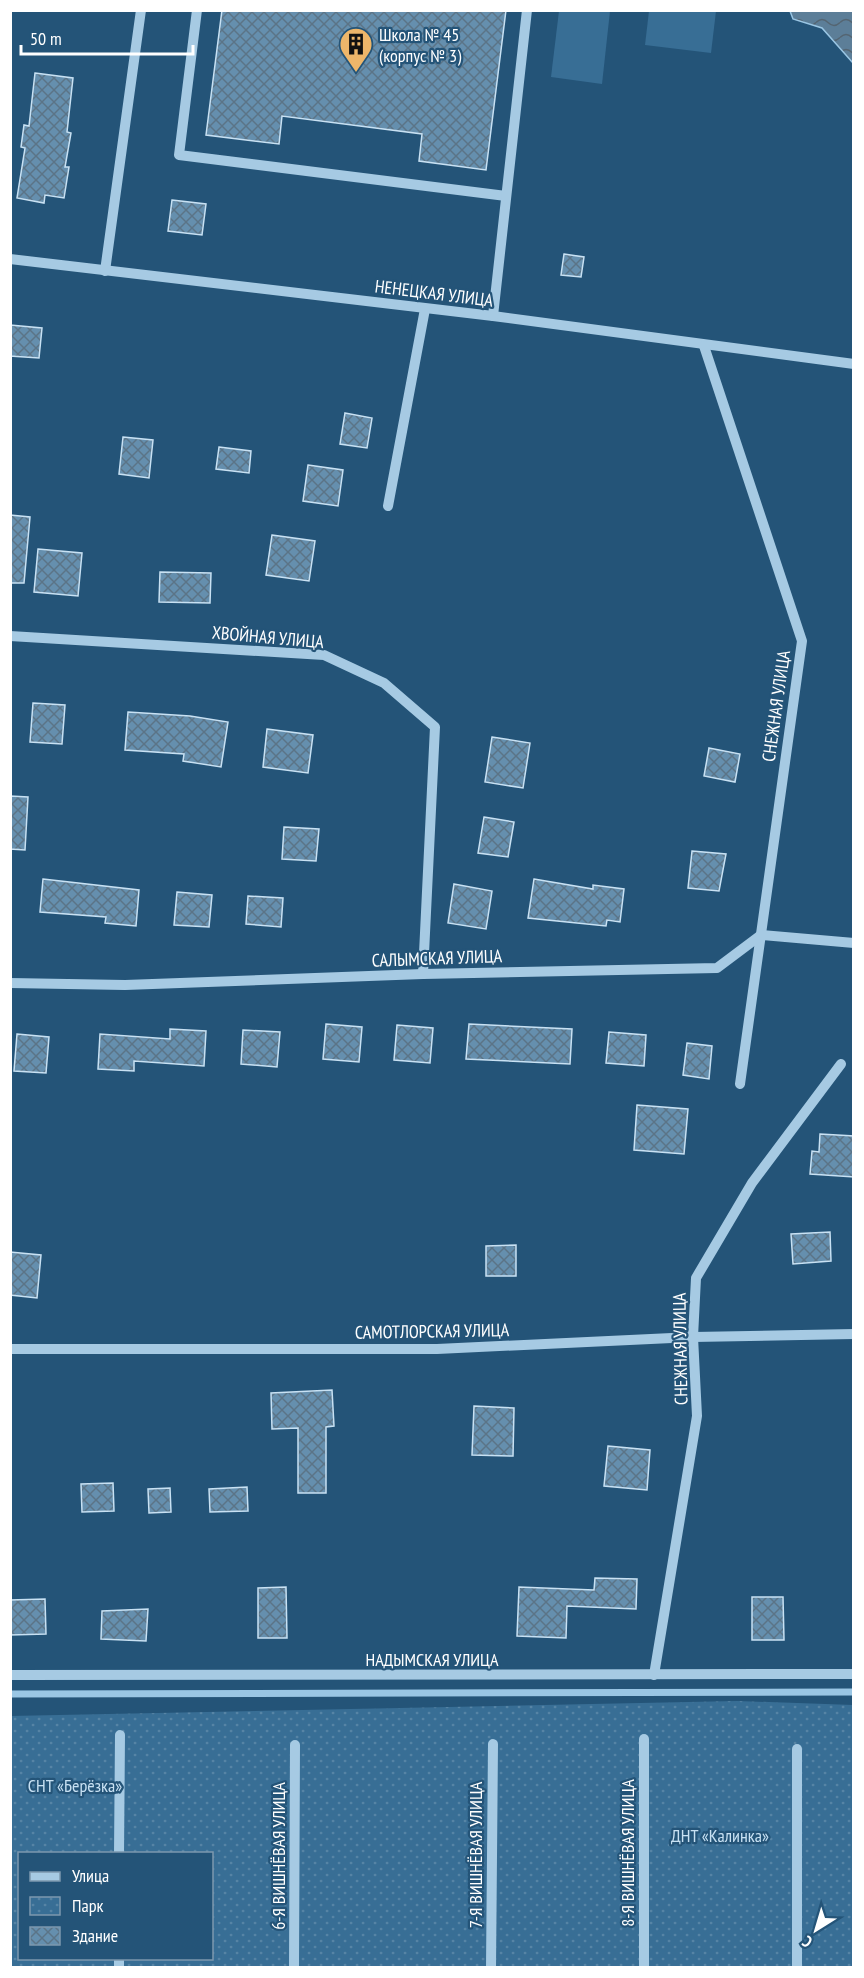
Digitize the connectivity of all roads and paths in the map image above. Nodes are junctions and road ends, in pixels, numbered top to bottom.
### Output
1 (141, 10) edge
2 (197, 10) edge
3 (527, 10) edge
4 (506, 196) junction
5 (10, 259) edge
6 (105, 271) junction
7 (425, 309) junction
8 (493, 316) junction
9 (704, 346) junction
10 (854, 363) edge
11 (388, 506) dead end
12 (10, 636) edge
13 (761, 935) junction
14 (854, 943) edge
15 (423, 974) junction
16 (10, 983) edge
17 (842, 1064) dead end
18 (740, 1084) dead end
19 (854, 1334) edge
20 (693, 1336) junction
21 (10, 1349) edge
22 (854, 1674) edge
23 (10, 1675) edge
24 (654, 1676) junction
25 (120, 1735) dead end
26 (644, 1739) dead end
27 (493, 1744) dead end
28 (295, 1745) dead end
29 (797, 1749) dead end
30 (119, 1852) edge
31 (294, 1968) edge
32 (491, 1968) edge
33 (644, 1968) edge
34 (797, 1968) edge

1 - 6 street
2 - 4 street
3 - 4 street
4 - 8 street
5 - 6 street, НЕНЕЦКАЯ УЛИЦА
6 - 7 street, НЕНЕЦКАЯ УЛИЦА
7 - 8 street, НЕНЕЦКАЯ УЛИЦА
7 - 11 street
8 - 9 street, НЕНЕЦКАЯ УЛИЦА
9 - 10 street, НЕНЕЦКАЯ УЛИЦА
9 - 13 street, СНЕЖНАЯ УЛИЦА
12 - 15 street, ХВОЙНАЯ УЛИЦА
13 - 14 street
13 - 15 street, САЛЫМСКАЯ УЛИЦА
13 - 18 street, СНЕЖНАЯ УЛИЦА
15 - 16 street, САЛЫМСКАЯ УЛИЦА
17 - 20 street, СНЕЖНАЯ УЛИЦА
19 - 20 street, САМОТЛОРСКАЯ УЛИЦА
20 - 21 street, САМОТЛОРСКАЯ УЛИЦА
20 - 24 street, СНЕЖНАЯ УЛИЦА
22 - 24 street, НАДЫМСКАЯ УЛИЦА
23 - 24 street, НАДЫМСКАЯ УЛИЦА
25 - 30 street
26 - 33 street, 8-Я ВИШНЁВАЯ УЛИЦА
27 - 32 street, 7-Я ВИШНЁВАЯ УЛИЦА
28 - 31 street, 6-Я ВИШНЁВАЯ УЛИЦА
29 - 34 street

